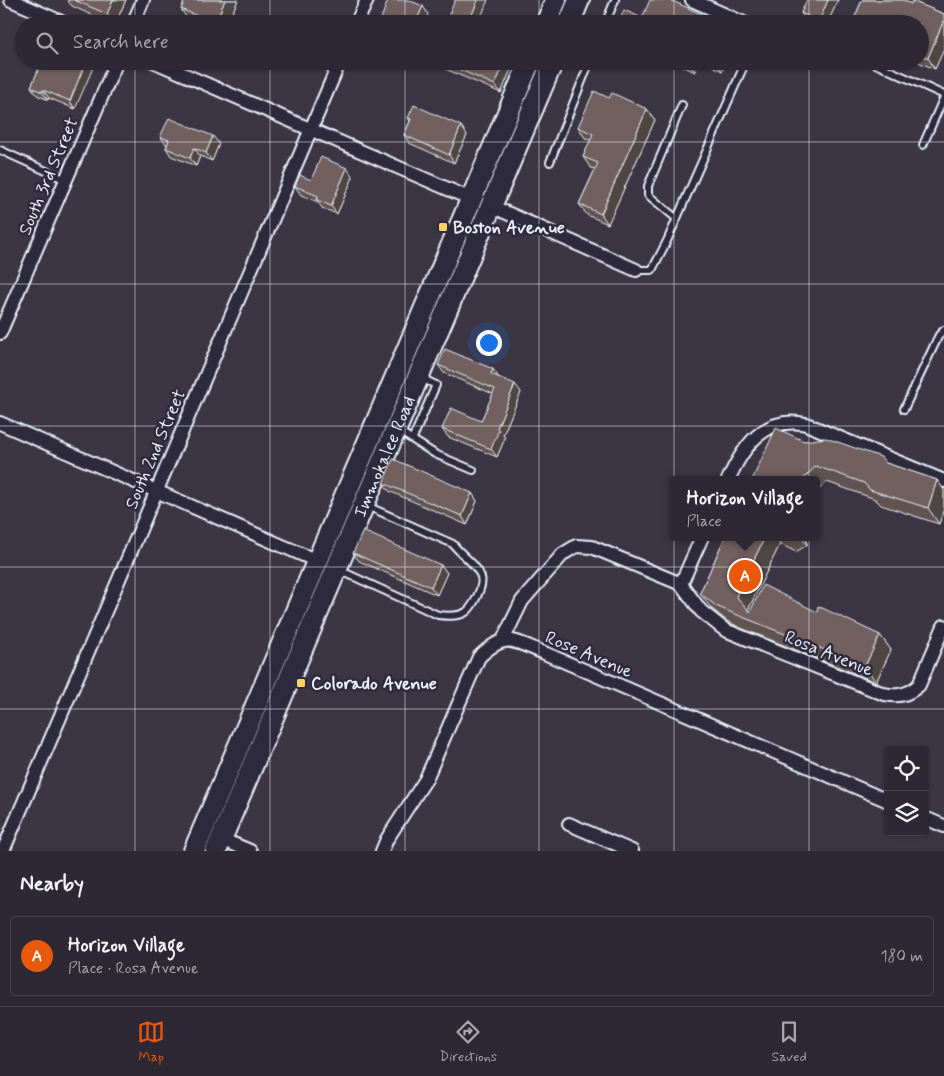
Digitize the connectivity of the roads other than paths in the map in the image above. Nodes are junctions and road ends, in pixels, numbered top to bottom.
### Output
1 (11, 0) edge
2 (143, 0) edge
3 (366, 0) edge
4 (556, 0) edge
5 (579, 0) edge
6 (615, 0) edge
7 (692, 0) edge
8 (45, 15) edge
9 (137, 15) edge
10 (360, 15) edge
11 (550, 15) edge
12 (573, 15) edge
13 (609, 15) edge
14 (726, 15) edge
15 (113, 70) edge
16 (173, 70) edge
17 (336, 70) edge
18 (526, 70) edge
19 (549, 70) edge
20 (586, 70) edge
21 (742, 70) edge
22 (888, 70) edge
23 (944, 96) edge
24 (682, 105) dead end
25 (310, 130) junction
26 (923, 145) dead end
27 (0, 150) edge
28 (550, 162) dead end
29 (66, 180) junction
30 (472, 199) junction
31 (490, 206) junction
32 (677, 219) junction
33 (636, 270) joint
34 (944, 330) edge
35 (0, 333) edge
36 (904, 409) dead end
37 (0, 423) edge
38 (404, 434) junction
39 (473, 470) dead end
40 (730, 476) edge
41 (944, 481) edge
42 (157, 492) junction
43 (364, 504) junction
44 (700, 541) edge
45 (317, 561) junction
46 (336, 569) junction
47 (681, 584) junction
48 (944, 626) edge
49 (503, 640) junction
50 (884, 800) edge
51 (929, 820) edge
52 (568, 824) dead end
53 (944, 826) edge
54 (213, 840) edge
55 (1, 851) edge
56 (194, 851) edge
57 (250, 851) edge
58 (382, 851) edge
59 (632, 851) edge

1 - 8 street
2 - 9 street
3 - 10 street
4 - 11 main road
5 - 12 main road
6 - 13 lane
7 - 14 street
15 - 29 street, South 3rd Street
16 - 25 street
17 - 25 street, South 2nd Street
18 - 30 main road, Immokalee Road
19 - 31 main road, Immokalee Road
20 - 28 lane
21 - 32 lane
22 - 23 lane
23 - 26 lane
24 - 32 lane
25 - 30 street
25 - 42 street, South 2nd Street
27 - 29 lane
29 - 35 street, South 3rd Street
30 - 31 main road
30 - 45 main road, Immokalee Road
31 - 33 street
31 - 38 main road, Immokalee Road
32 - 33 lane
34 - 36 lane
37 - 42 street
38 - 39 lane
38 - 43 main road, Immokalee Road
40 - 41 street
42 - 45 street
42 - 55 street, South 2nd Street
43 - 46 main road, Immokalee Road
43 - 46 lane
44 - 47 street
45 - 46 main road
45 - 54 main road, Immokalee Road
46 - 54 main road, Immokalee Road
47 - 48 street, Rosa Avenue
47 - 49 street
49 - 50 street, Rose Avenue
49 - 58 street
51 - 53 street
52 - 59 street
54 - 56 main road, Immokalee Road
54 - 57 street

